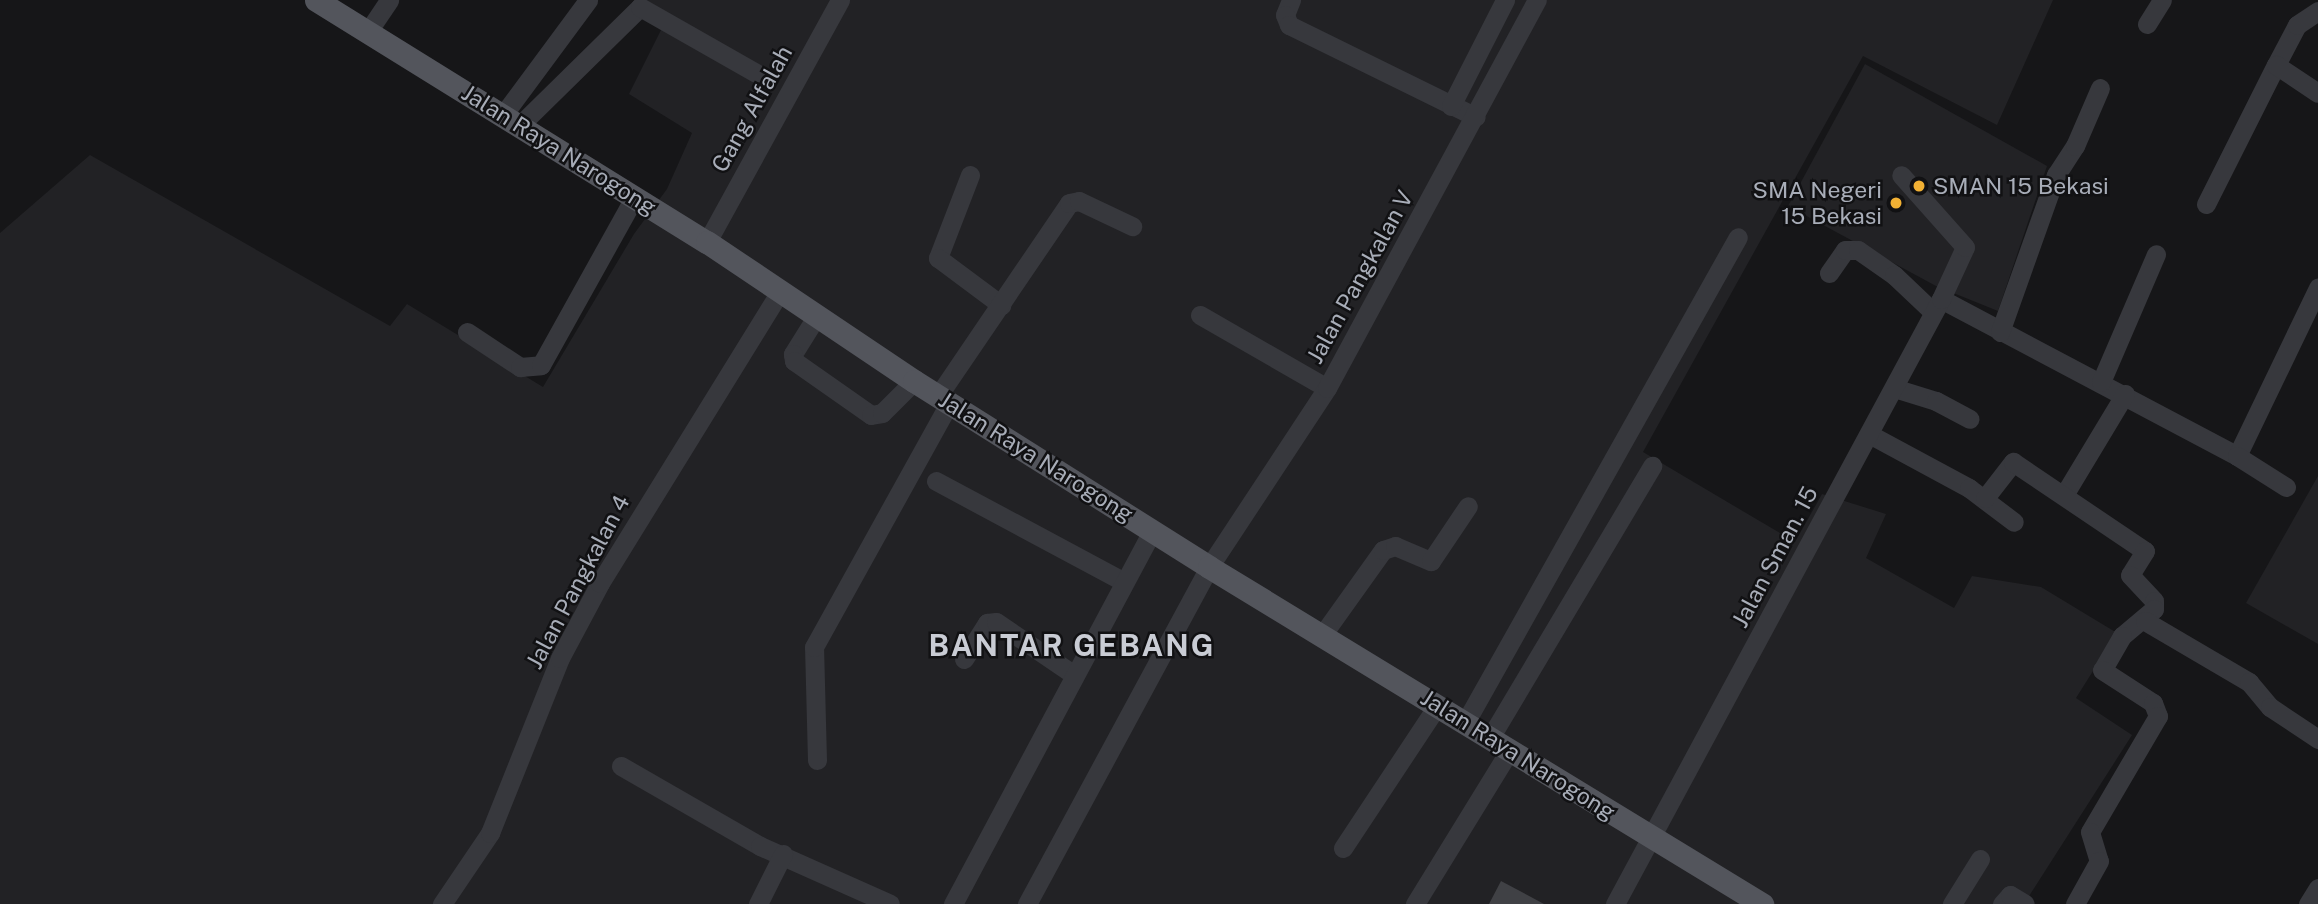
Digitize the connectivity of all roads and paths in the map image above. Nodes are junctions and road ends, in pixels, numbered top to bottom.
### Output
1 (316, 0) edge
2 (389, 0) edge
3 (588, 0) edge
4 (840, 0) edge
5 (1291, 0) edge
6 (1505, 0) edge
7 (1537, 0) edge
8 (2162, 0) edge
9 (2318, 11) edge
10 (2147, 23) dead end
11 (369, 30) junction
12 (2276, 65) junction
13 (756, 73) dead end
14 (2100, 88) dead end
15 (2318, 93) edge
16 (1451, 106) junction
17 (1476, 117) junction
18 (511, 120) junction
19 (970, 175) dead end
20 (1901, 175) dead end
21 (634, 198) junction
22 (2206, 204) dead end
23 (1132, 226) dead end
24 (1738, 237) dead end
25 (707, 242) junction
26 (2156, 254) dead end
27 (1829, 273) dead end
28 (2318, 288) edge
29 (779, 293) junction
30 (1001, 305) junction
31 (1937, 305) junction
32 (1200, 315) dead end
33 (816, 317) junction
34 (467, 332) dead end
35 (2000, 332) junction
36 (914, 381) junction
37 (2101, 382) junction
38 (1327, 388) junction
39 (1894, 388) junction
40 (2125, 394) junction
41 (943, 399) junction
42 (1970, 419) dead end
43 (1869, 434) junction
44 (2237, 456) junction
45 (1652, 466) dead end
46 (936, 481) dead end
47 (2286, 487) dead end
48 (2064, 495) junction
49 (1986, 498) junction
50 (1468, 506) dead end
51 (2014, 522) dead end
52 (1153, 530) junction
53 (1209, 567) junction
54 (1124, 582) junction
55 (2145, 621) junction
56 (1323, 634) junction
57 (964, 659) dead end
58 (1073, 674) junction
59 (1437, 706) junction
60 (1465, 723) junction
61 (1490, 738) junction
62 (2318, 739) edge
63 (1510, 751) junction
64 (817, 760) dead end
65 (621, 766) dead end
66 (1653, 838) junction
67 (1343, 848) dead end
68 (782, 854) junction
69 (1980, 859) dead end
70 (2318, 888) edge
71 (442, 904) edge
72 (758, 904) edge
73 (890, 904) edge
74 (953, 904) edge
75 (1027, 904) edge
76 (1415, 904) edge
77 (1615, 904) edge
78 (1762, 904) edge
79 (1952, 904) edge
80 (2002, 904) edge
81 (2025, 904) edge
82 (2075, 904) edge
83 (2308, 904) edge

1 - 11 main road, Jalan Raya Narogong
2 - 11 street
3 - 18 street
4 - 25 street, Gang Alfalah
5 - 16 street
6 - 16 street
7 - 17 street, Jalan Pangkalan V
8 - 10 street
9 - 12 street
11 - 18 main road, Jalan Raya Narogong
12 - 15 street
12 - 22 street
13 - 18 street
14 - 35 street
16 - 17 street
17 - 38 street, Jalan Pangkalan V
18 - 21 main road, Jalan Raya Narogong
19 - 30 street
20 - 31 street, Jalan Sman. 15
21 - 25 main road, Jalan Raya Narogong
21 - 34 street
23 - 30 street
24 - 60 street
25 - 29 main road, Jalan Raya Narogong
26 - 37 street
27 - 31 street
28 - 44 street
29 - 33 main road, Jalan Raya Narogong
29 - 71 street, Jalan Pangkalan 4
30 - 41 street
31 - 35 street
31 - 39 street, Jalan Sman. 15
32 - 38 street
33 - 36 main road, Jalan Raya Narogong
33 - 36 street
35 - 37 street
36 - 41 main road, Jalan Raya Narogong
37 - 40 street
38 - 53 street, Jalan Pangkalan V
39 - 42 street
39 - 43 street, Jalan Sman. 15
40 - 44 street
40 - 48 street
41 - 52 main road, Jalan Raya Narogong
41 - 64 street
43 - 49 street
43 - 66 street, Jalan Sman. 15
44 - 47 street
45 - 61 street
46 - 54 street
48 - 49 street
48 - 55 street
49 - 51 street
50 - 56 street
52 - 53 main road, Jalan Raya Narogong
52 - 54 street
53 - 56 main road, Jalan Raya Narogong
53 - 75 street, Jalan Pangkalan V
54 - 58 street
55 - 62 street
55 - 82 street
56 - 59 main road, Jalan Raya Narogong
57 - 58 street
58 - 74 street
59 - 60 main road, Jalan Raya Narogong
59 - 67 street
60 - 61 main road, Jalan Raya Narogong
61 - 63 main road, Jalan Raya Narogong
63 - 66 main road, Jalan Raya Narogong
63 - 76 street
65 - 68 street
66 - 77 street, Jalan Sman. 15
66 - 78 main road, Jalan Raya Narogong
68 - 72 street
68 - 73 street
69 - 79 street
70 - 83 street
80 - 81 street

